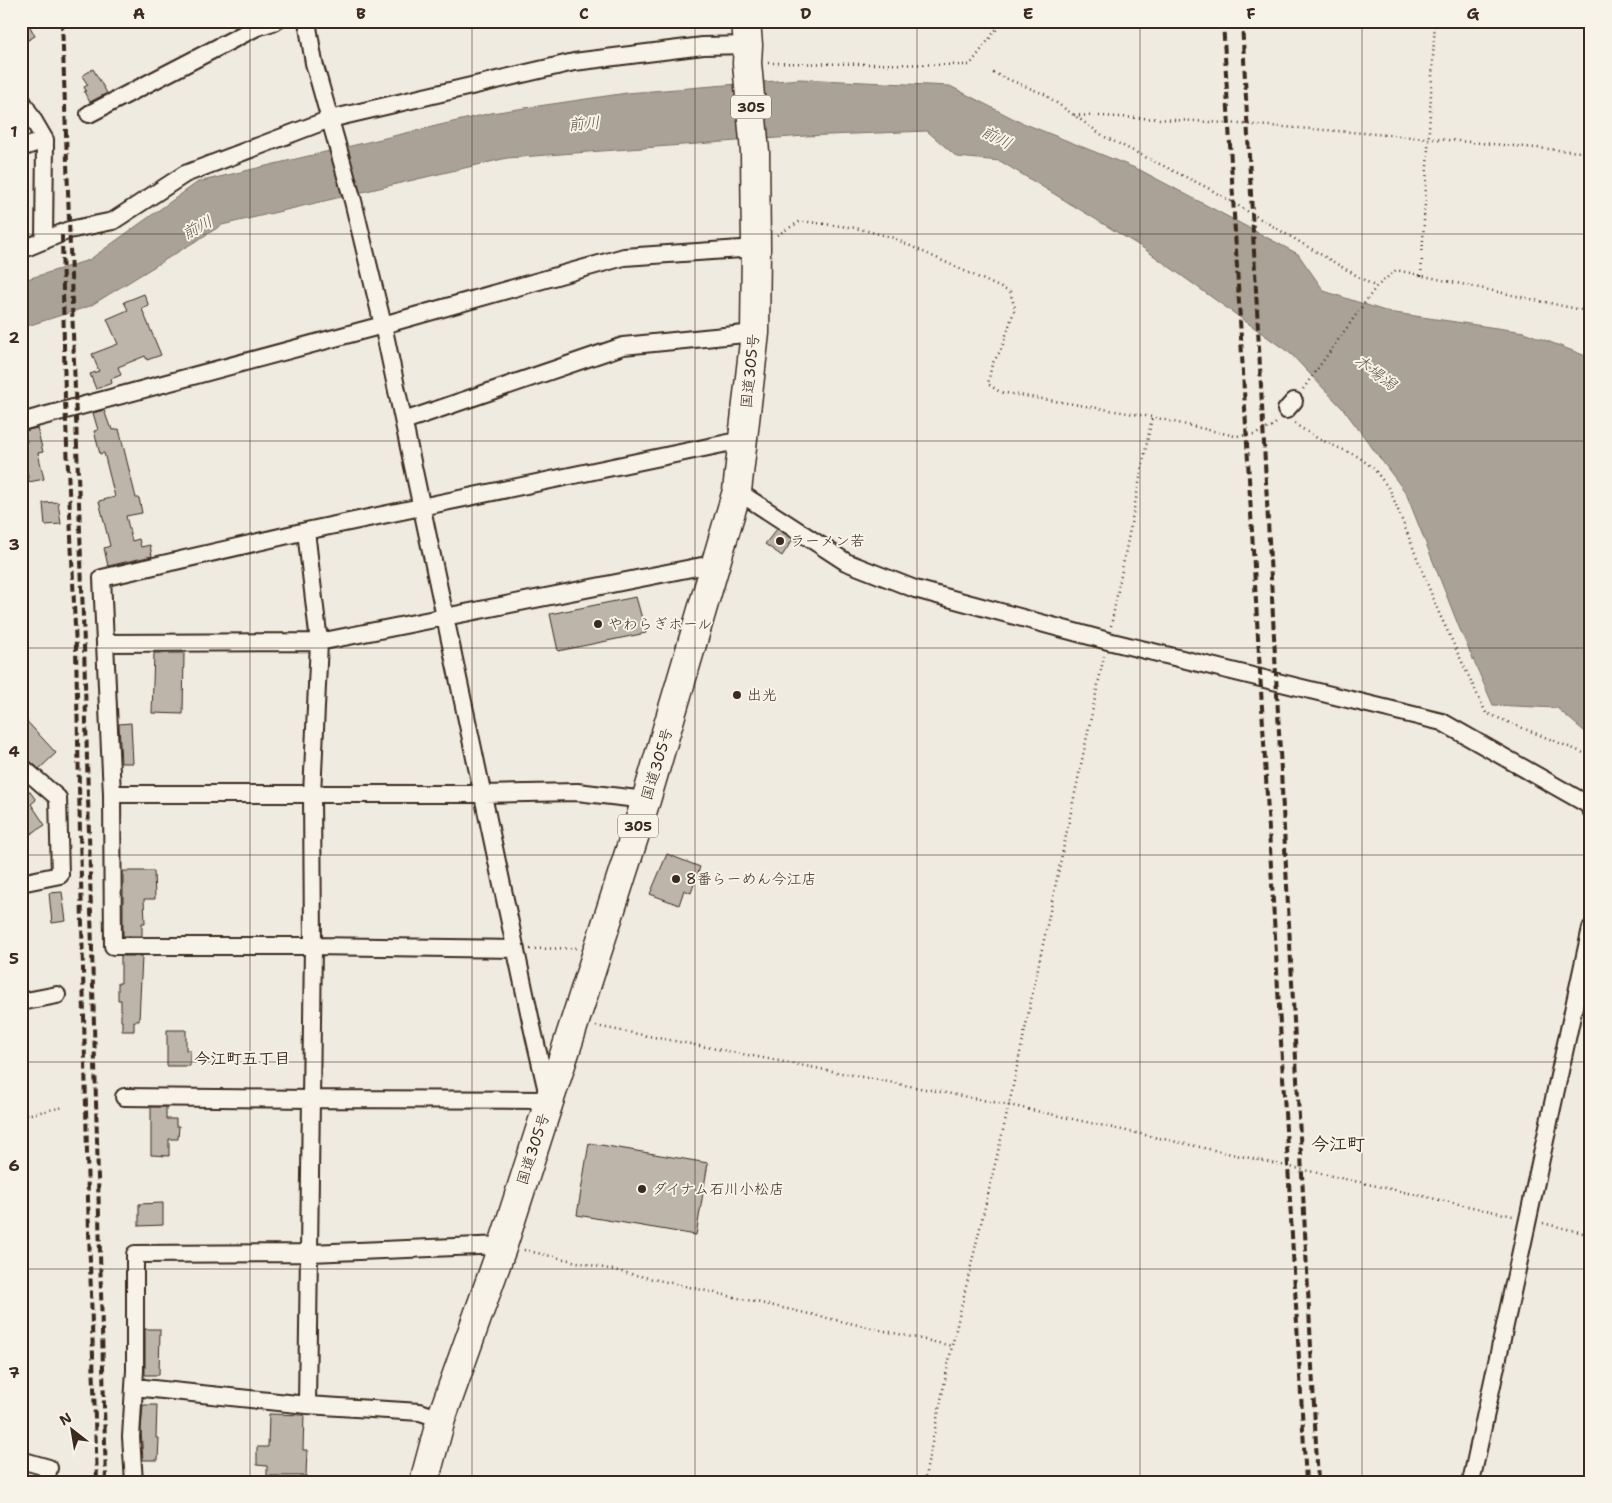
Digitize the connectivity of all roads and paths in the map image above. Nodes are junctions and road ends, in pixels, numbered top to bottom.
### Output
1 (276, 21) edge
2 (307, 21) edge
3 (997, 21) edge
4 (1435, 21) edge
5 (747, 43) edge
6 (993, 73) dead end
7 (21, 99) edge
8 (89, 114) dead end
9 (1074, 115) junction
10 (330, 119) junction
11 (1427, 138) junction
12 (45, 140) junction
13 (21, 148) edge
14 (1591, 153) edge
15 (44, 241) junction
16 (756, 248) junction
17 (21, 250) edge
18 (1421, 276) junction
19 (1376, 287) junction
20 (1591, 312) edge
21 (383, 325) junction
22 (755, 333) junction
23 (1290, 405) junction
24 (1152, 417) junction
25 (404, 421) junction
26 (21, 422) edge
27 (742, 440) junction
28 (737, 491) junction
29 (422, 506) junction
30 (306, 531) junction
31 (717, 563) junction
32 (446, 618) junction
33 (1108, 641) junction
34 (319, 642) junction
35 (105, 643) junction
36 (1591, 756) edge
37 (21, 766) edge
38 (112, 794) junction
39 (312, 794) junction
40 (483, 794) junction
41 (646, 800) junction
42 (1591, 810) edge
43 (21, 883) edge
44 (1591, 928) edge
45 (313, 946) junction
46 (599, 948) junction
47 (516, 949) junction
48 (57, 995) dead end
49 (21, 1002) edge
50 (575, 1022) junction
51 (124, 1097) dead end
52 (311, 1099) junction
53 (549, 1100) junction
54 (1009, 1105) junction
55 (64, 1108) dead end
56 (21, 1116) edge
57 (1529, 1220) junction
58 (1591, 1235) edge
59 (503, 1245) junction
60 (310, 1252) junction
61 (952, 1346) junction
62 (134, 1387) junction
63 (308, 1404) junction
64 (441, 1419) junction
65 (21, 1460) edge
66 (45, 1482) edge
67 (134, 1482) edge
68 (424, 1482) edge
69 (924, 1482) edge
70 (1471, 1482) edge

1 - 8 street
2 - 10 street
3 - 5 path
4 - 11 path
5 - 10 street
5 - 16 highway, 国道305号 / 305
6 - 9 path
7 - 12 street
9 - 11 path
9 - 19 path
10 - 15 street
10 - 21 street
11 - 14 path
11 - 18 path
12 - 13 street
12 - 15 street
15 - 17 street
16 - 21 street
16 - 22 highway, 国道305号 / 305
16 - 24 path
18 - 19 path
18 - 20 path
19 - 23 path
21 - 25 street
21 - 26 street
22 - 25 street
22 - 27 highway, 国道305号 / 305
23 - 24 path
23 - 36 path
24 - 33 path
25 - 29 street
27 - 28 highway, 国道305号 / 305
27 - 29 street
28 - 31 highway, 国道305号 / 305
28 - 33 street
29 - 30 street
29 - 32 street
30 - 34 street
30 - 35 street
31 - 32 street
31 - 41 highway, 国道305号 / 305
32 - 34 street
32 - 40 street
33 - 42 street
33 - 54 path
34 - 35 street
34 - 39 street
35 - 38 street
37 - 43 street
38 - 39 street
38 - 45 street
39 - 40 street
39 - 45 street
40 - 41 street
40 - 47 street
41 - 46 highway, 国道305号 / 305
44 - 57 street
45 - 47 street
45 - 52 street
46 - 47 path
46 - 50 highway, 国道305号 / 305
47 - 53 street
48 - 49 street
50 - 53 highway, 国道305号 / 305
50 - 54 path
51 - 52 street
52 - 53 street
52 - 60 street
53 - 59 highway, 国道305号 / 305
54 - 57 path
54 - 61 path
55 - 56 path
57 - 58 path
57 - 70 street
59 - 60 street
59 - 61 path
59 - 64 highway, 国道305号 / 305
60 - 62 street
60 - 63 street
61 - 69 path
62 - 63 street
62 - 67 street
63 - 64 street
64 - 68 highway, 国道305号 / 305
65 - 66 street

